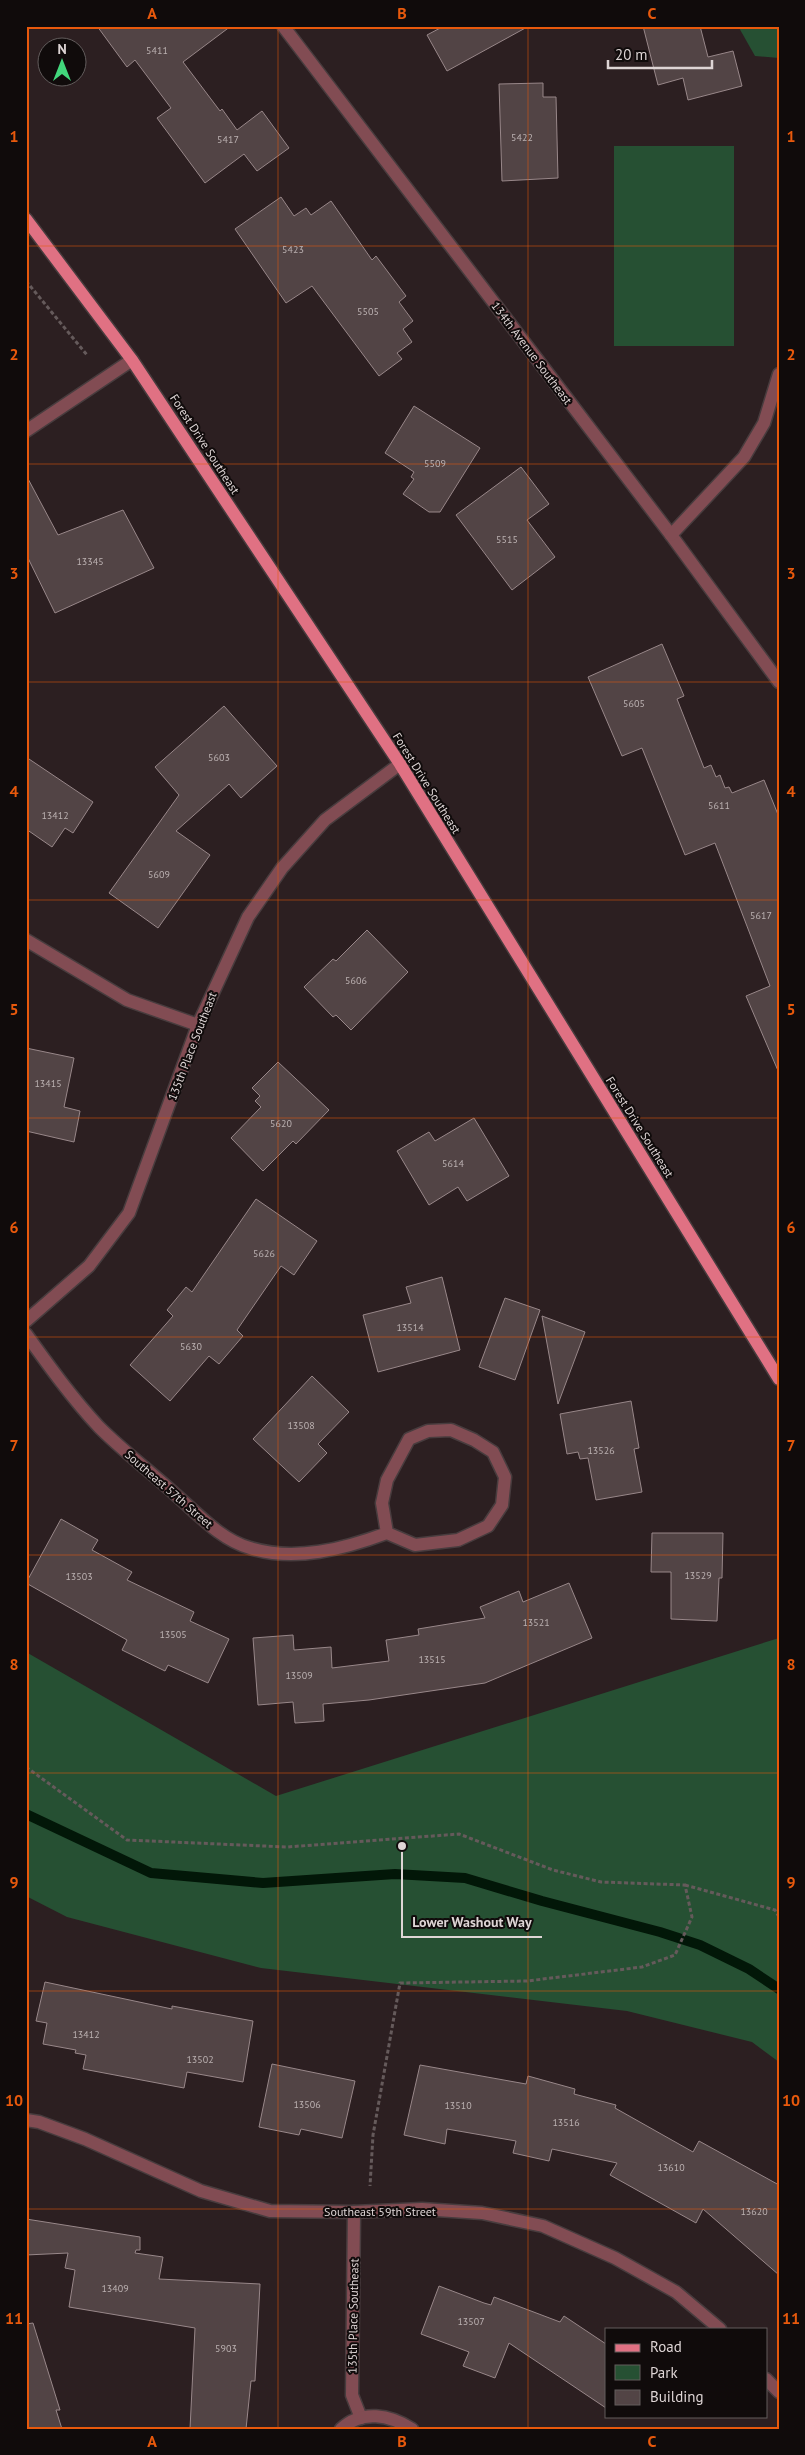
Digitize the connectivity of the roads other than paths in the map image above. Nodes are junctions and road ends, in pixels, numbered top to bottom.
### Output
1 (283, 26) edge
2 (26, 219) edge
3 (132, 360) junction
4 (779, 374) edge
5 (26, 431) edge
6 (671, 535) junction
7 (779, 682) edge
8 (400, 764) junction
9 (26, 940) edge
10 (198, 1025) junction
11 (26, 1321) edge
12 (26, 1334) edge
13 (779, 1379) edge
14 (387, 1533) junction
15 (26, 2120) edge
16 (354, 2212) junction
17 (719, 2328) edge
18 (768, 2381) edge
19 (779, 2392) edge
20 (361, 2418) junction
21 (341, 2429) edge
22 (412, 2429) edge

1 - 6 street, 134th Avenue Southeast
2 - 3 main road, Forest Drive Southeast
3 - 5 street
3 - 8 main road, Forest Drive Southeast
4 - 6 street
6 - 7 street, 134th Avenue Southeast
8 - 10 street, 135th Place Southeast
8 - 13 main road, Forest Drive Southeast
9 - 10 street
10 - 11 street, 135th Place Southeast
12 - 14 street, Southeast 57th Street
14 - 14 street
15 - 16 street, Southeast 59th Street
16 - 17 street, Southeast 59th Street
16 - 20 street, 135th Place Southeast
18 - 19 street
20 - 21 street
20 - 22 street

